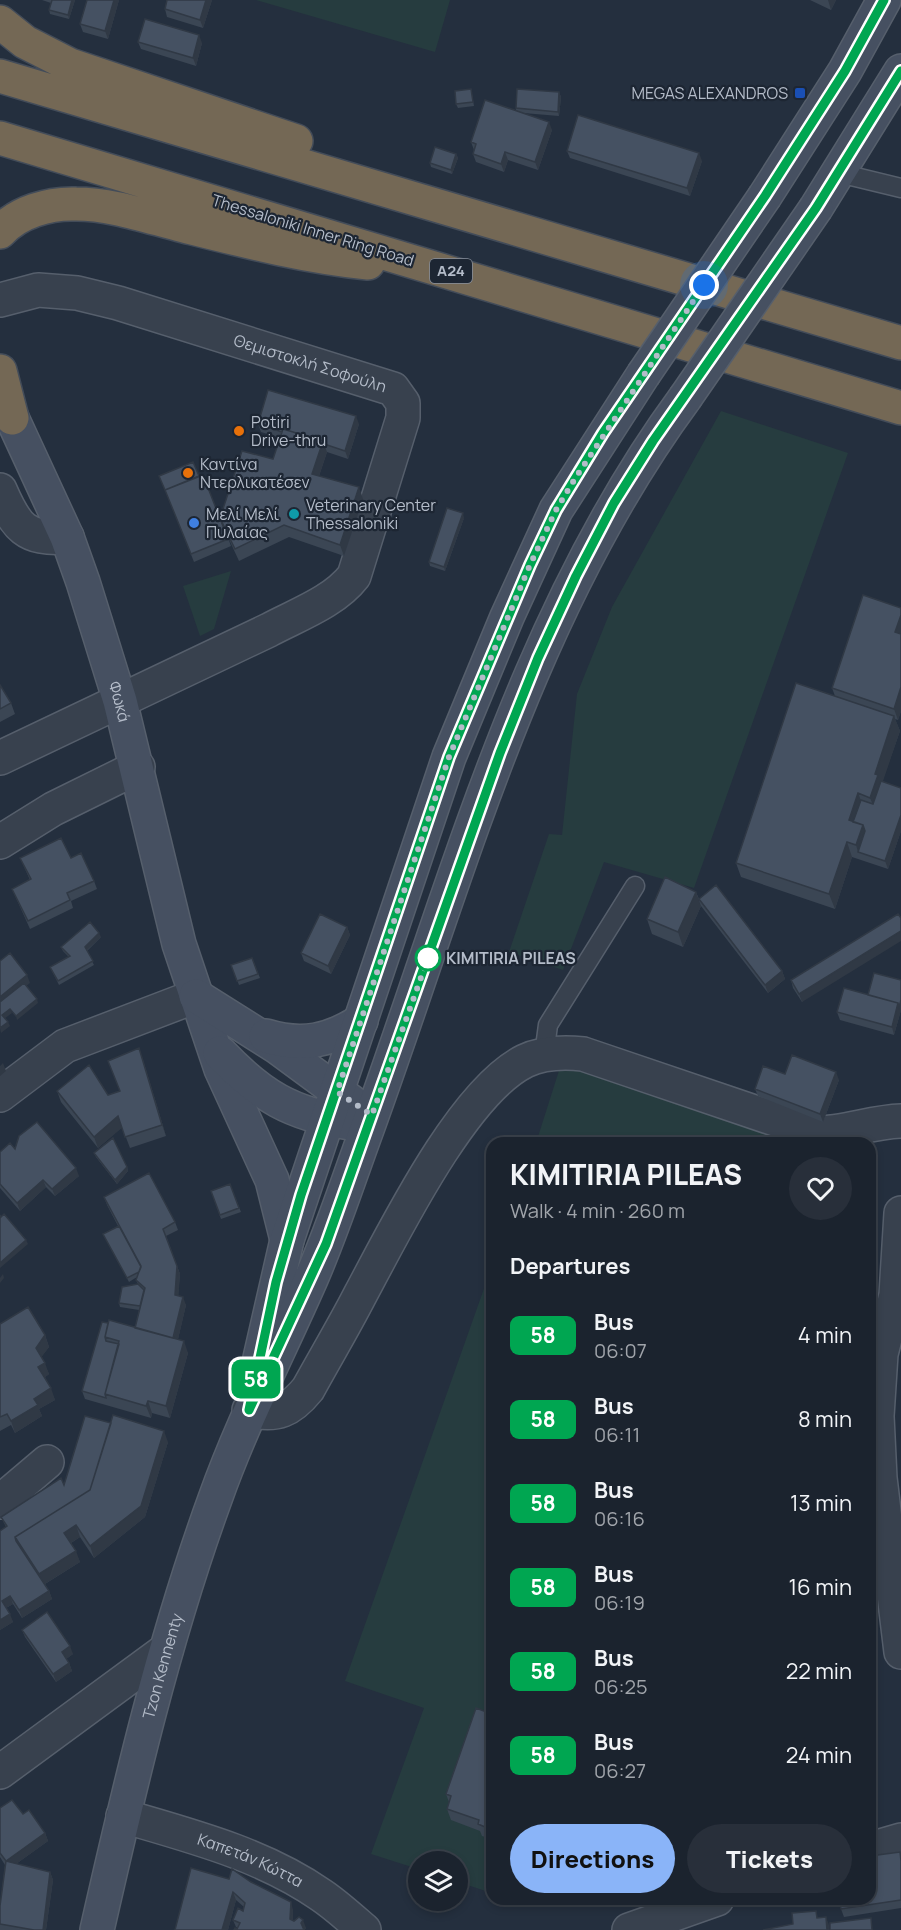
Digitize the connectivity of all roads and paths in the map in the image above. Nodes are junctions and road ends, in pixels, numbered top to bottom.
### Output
1 (884, 0) edge
2 (0, 22) edge
3 (901, 71) edge
4 (0, 76) edge
5 (0, 138) edge
6 (839, 173) junction
7 (901, 188) edge
8 (516, 227) junction
9 (0, 232) edge
10 (439, 267) junction
11 (0, 300) edge
12 (901, 343) edge
13 (0, 370) edge
14 (901, 408) edge
15 (6, 410) edge
16 (0, 490) edge
17 (67, 537) junction
18 (120, 701) junction
19 (0, 758) edge
20 (138, 767) junction
21 (0, 842) edge
22 (635, 886) dead end
23 (196, 996) junction
24 (361, 1021) junction
25 (255, 1033) junction
26 (214, 1047) junction
27 (544, 1054) junction
28 (0, 1095) edge
29 (332, 1106) junction
30 (370, 1121) junction
31 (901, 1121) edge
32 (901, 1213) edge
33 (287, 1240) junction
34 (899, 1295) edge
35 (249, 1410) junction
36 (47, 1462) dead end
37 (0, 1502) edge
38 (166, 1650) junction
39 (901, 1652) edge
40 (0, 1772) edge
41 (123, 1816) junction
42 (901, 1840) edge
43 (876, 1847) edge
44 (700, 1905) edge
45 (97, 1930) edge
46 (364, 1930) edge
47 (629, 1930) edge

1 - 24 main road, Tzon Kennenty, bridge
2 - 8 highway
3 - 6 main road
4 - 8 highway
5 - 10 highway, Thessaloniki Inner Ring Road / Α24
6 - 7 lane
6 - 30 main road, Tzon Kennenty, bridge
8 - 12 highway
9 - 10 highway
10 - 14 highway, Thessaloniki Inner Ring Road / Α24
11 - 18 street, Θεμιστοκλή Σοφούλη
13 - 15 highway
15 - 17 main road, Φωκά
16 - 17 street
17 - 18 main road, Φωκά
18 - 19 street, Θεμιστοκλή Σοφούλη
18 - 20 main road, Φωκά
20 - 21 street
20 - 23 main road, Φωκά
22 - 27 lane
23 - 25 main road, Φωκά
23 - 26 main road, Φωκά
23 - 28 street
24 - 25 main road
24 - 29 main road, Tzon Kennenty
25 - 29 main road, Φωκά
26 - 29 main road, Φωκά
26 - 33 main road
27 - 31 street
27 - 35 street
29 - 30 main road, Φωκά
29 - 33 main road, Tzon Kennenty
30 - 35 main road, Tzon Kennenty
32 - 34 street
33 - 35 main road, Tzon Kennenty
34 - 39 street
35 - 38 main road, Tzon Kennenty
36 - 37 street
38 - 40 street
38 - 41 main road, Tzon Kennenty
41 - 45 main road, Tzon Kennenty
41 - 46 street, Καπετάν Κώττα
42 - 43 street
44 - 47 street

